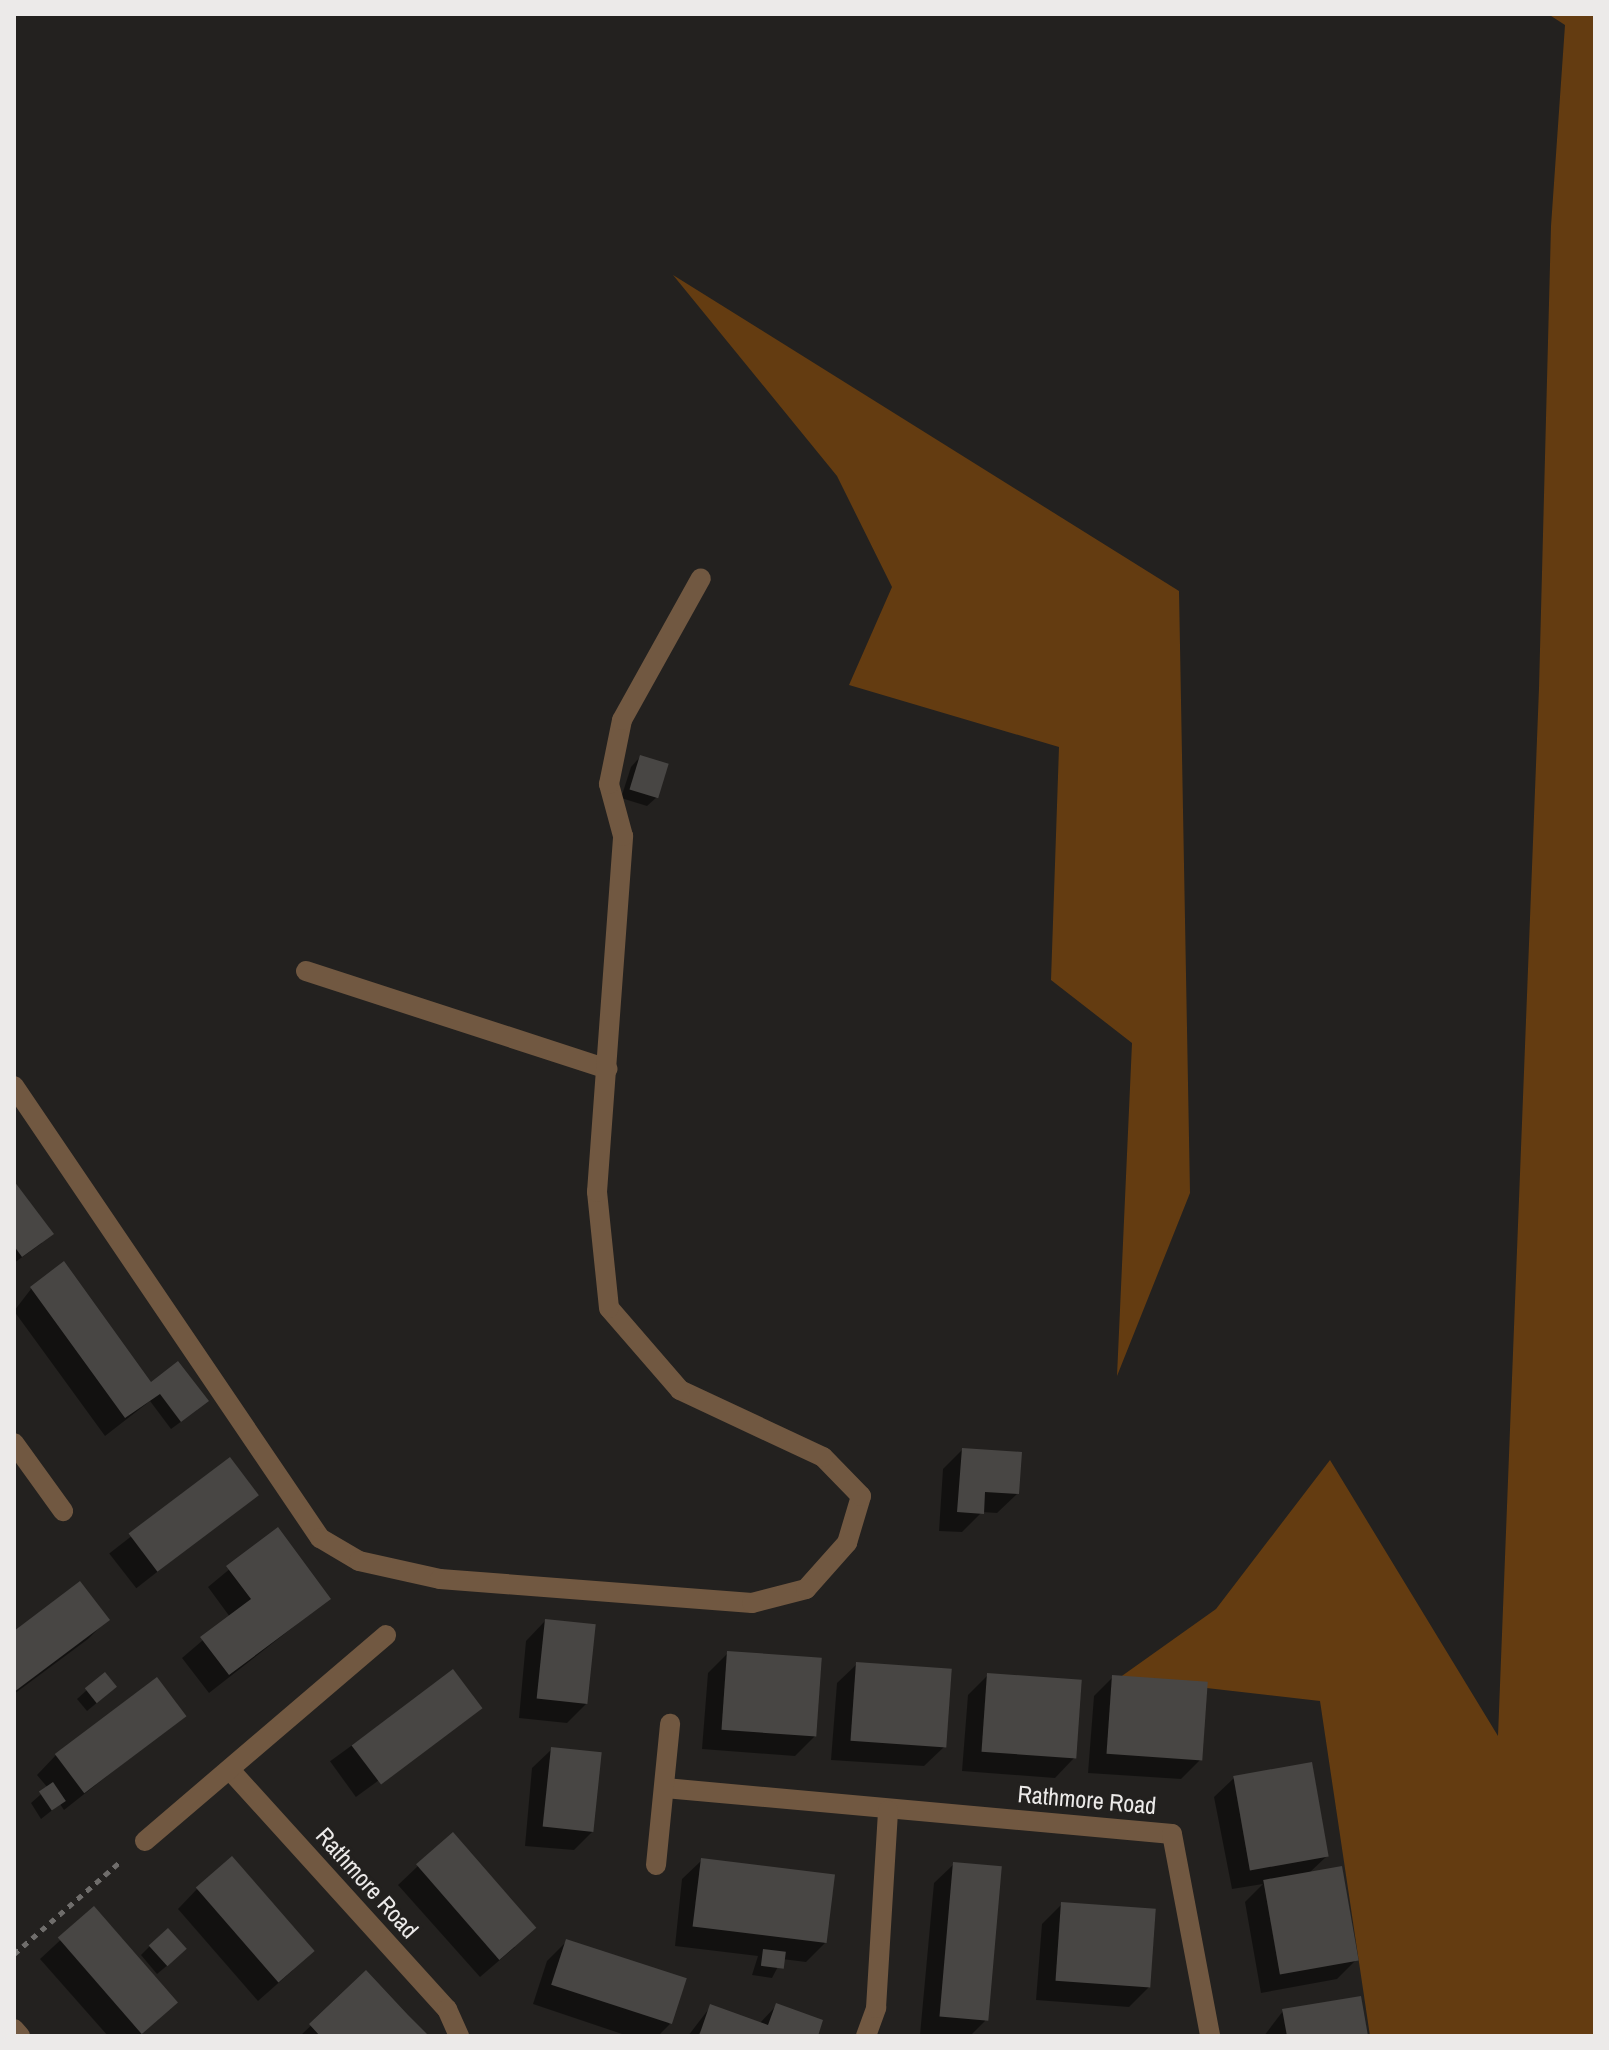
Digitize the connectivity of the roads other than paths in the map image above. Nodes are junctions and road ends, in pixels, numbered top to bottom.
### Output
1 (701, 578) dead end
2 (306, 971) dead end
3 (607, 1069) junction
4 (14, 1086) edge
5 (14, 1443) edge
6 (63, 1511) dead end
7 (386, 1635) dead end
8 (670, 1724) dead end
9 (230, 1770) junction
10 (665, 1788) junction
11 (888, 1810) junction
12 (145, 1841) road end
13 (656, 1865) dead end
14 (14, 2029) edge
15 (20, 2036) edge
16 (459, 2036) edge
17 (866, 2036) edge
18 (1210, 2036) edge

1 - 3 street
2 - 3 street
3 - 4 street
5 - 6 street
7 - 9 street
8 - 10 street
9 - 12 street
9 - 16 street, Rathmore Road
10 - 11 street, Rathmore Road
10 - 13 street
11 - 17 street
11 - 18 street, Rathmore Road
14 - 15 street

